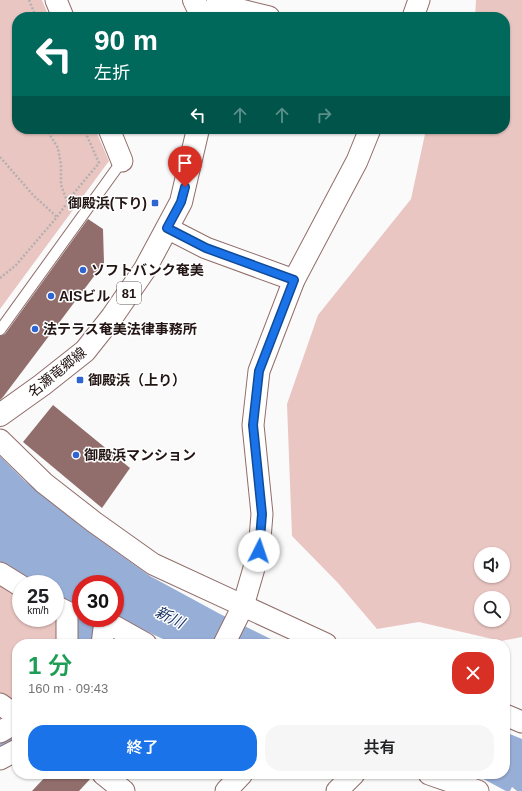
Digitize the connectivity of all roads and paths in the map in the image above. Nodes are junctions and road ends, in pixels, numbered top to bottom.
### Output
1 (28, 0) edge
2 (56, 0) edge
3 (194, 0) edge
4 (419, 0) edge
5 (213, 9) edge
6 (34, 12) edge
7 (61, 12) edge
8 (234, 12) edge
9 (415, 12) edge
10 (49, 134) edge
11 (86, 134) edge
12 (111, 134) edge
13 (197, 134) edge
14 (368, 134) edge
15 (0, 157) edge
16 (122, 161) joint
17 (67, 202) junction
18 (57, 217) junction
19 (167, 228) junction
20 (0, 278) edge
21 (294, 280) junction
22 (0, 330) edge
23 (0, 415) edge
24 (0, 440) edge
25 (0, 573) edge
26 (12, 580) edge
27 (243, 606) junction
28 (64, 610) edge
29 (67, 639) edge
30 (103, 639) edge
31 (137, 639) edge
32 (226, 639) edge
33 (315, 639) edge
34 (0, 704) edge
35 (12, 712) edge
36 (510, 717) edge
37 (522, 722) edge
38 (12, 725) edge
39 (0, 732) edge
40 (12, 753) edge
41 (0, 759) edge
42 (237, 779) edge
43 (349, 779) edge
44 (443, 779) edge
45 (226, 791) edge
46 (337, 791) edge
47 (478, 791) edge

1 - 6 path
2 - 7 street
3 - 5 main road
4 - 9 street
5 - 8 street
10 - 17 path
11 - 17 path
12 - 16 street
13 - 19 main road, 名瀬竜郷線 / 81
14 - 21 street
15 - 18 path
16 - 22 lane
17 - 18 path
18 - 20 path
19 - 21 street
19 - 23 main road, 名瀬竜郷線 / 81
21 - 27 street
24 - 27 street
25 - 26 street
27 - 32 street
27 - 33 street
28 - 29 street
30 - 31 street
34 - 35 street
36 - 37 street
38 - 39 street
40 - 41 street
42 - 45 street
43 - 46 street
44 - 47 street

